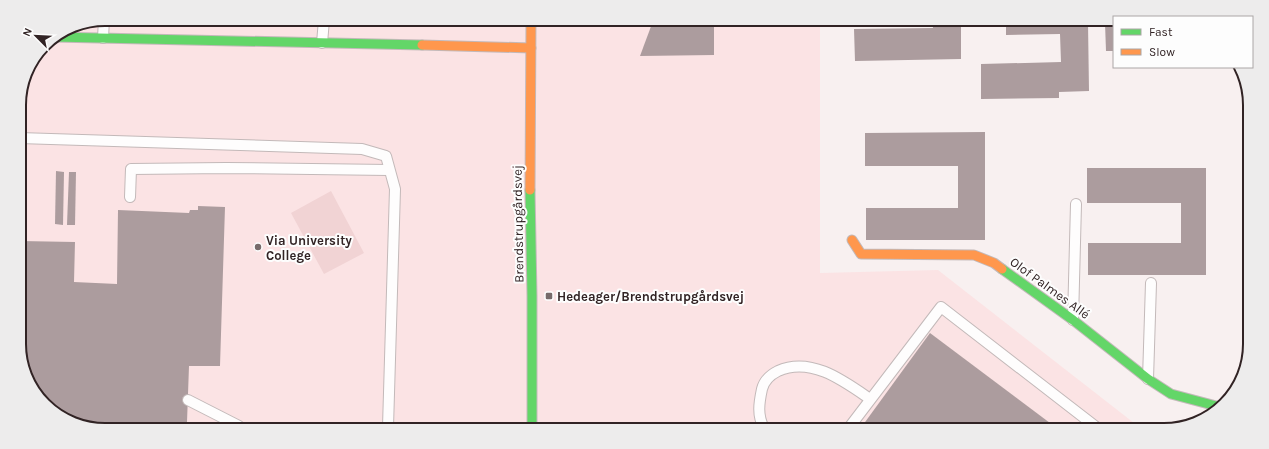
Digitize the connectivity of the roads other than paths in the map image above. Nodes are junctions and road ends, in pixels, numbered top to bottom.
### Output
1 (104, 26) edge
2 (323, 26) edge
3 (531, 26) edge
4 (65, 37) edge
5 (103, 38) junction
6 (322, 43) junction
7 (531, 48) junction
8 (26, 138) edge
9 (389, 170) junction
10 (130, 197) dead end
11 (1076, 204) dead end
12 (852, 240) dead end
13 (1151, 283) dead end
14 (1073, 320) junction
15 (1148, 380) junction
16 (870, 399) junction
17 (188, 400) dead end
18 (1214, 405) edge
19 (234, 423) edge
20 (388, 423) edge
21 (532, 423) edge
22 (762, 423) edge
23 (852, 423) edge
24 (1091, 423) edge

1 - 5 lane
2 - 6 lane
3 - 7 street, Brendstrupgårdsvej
4 - 5 street
5 - 6 street
6 - 7 street
7 - 21 street, Brendstrupgårdsvej
8 - 9 lane
9 - 10 lane
9 - 20 lane
11 - 14 lane
12 - 14 street, Olof Palmes Allé
13 - 15 lane
14 - 15 street, Olof Palmes Allé
15 - 18 street, Olof Palmes Allé
16 - 22 lane
16 - 23 lane
16 - 24 lane
17 - 19 lane

